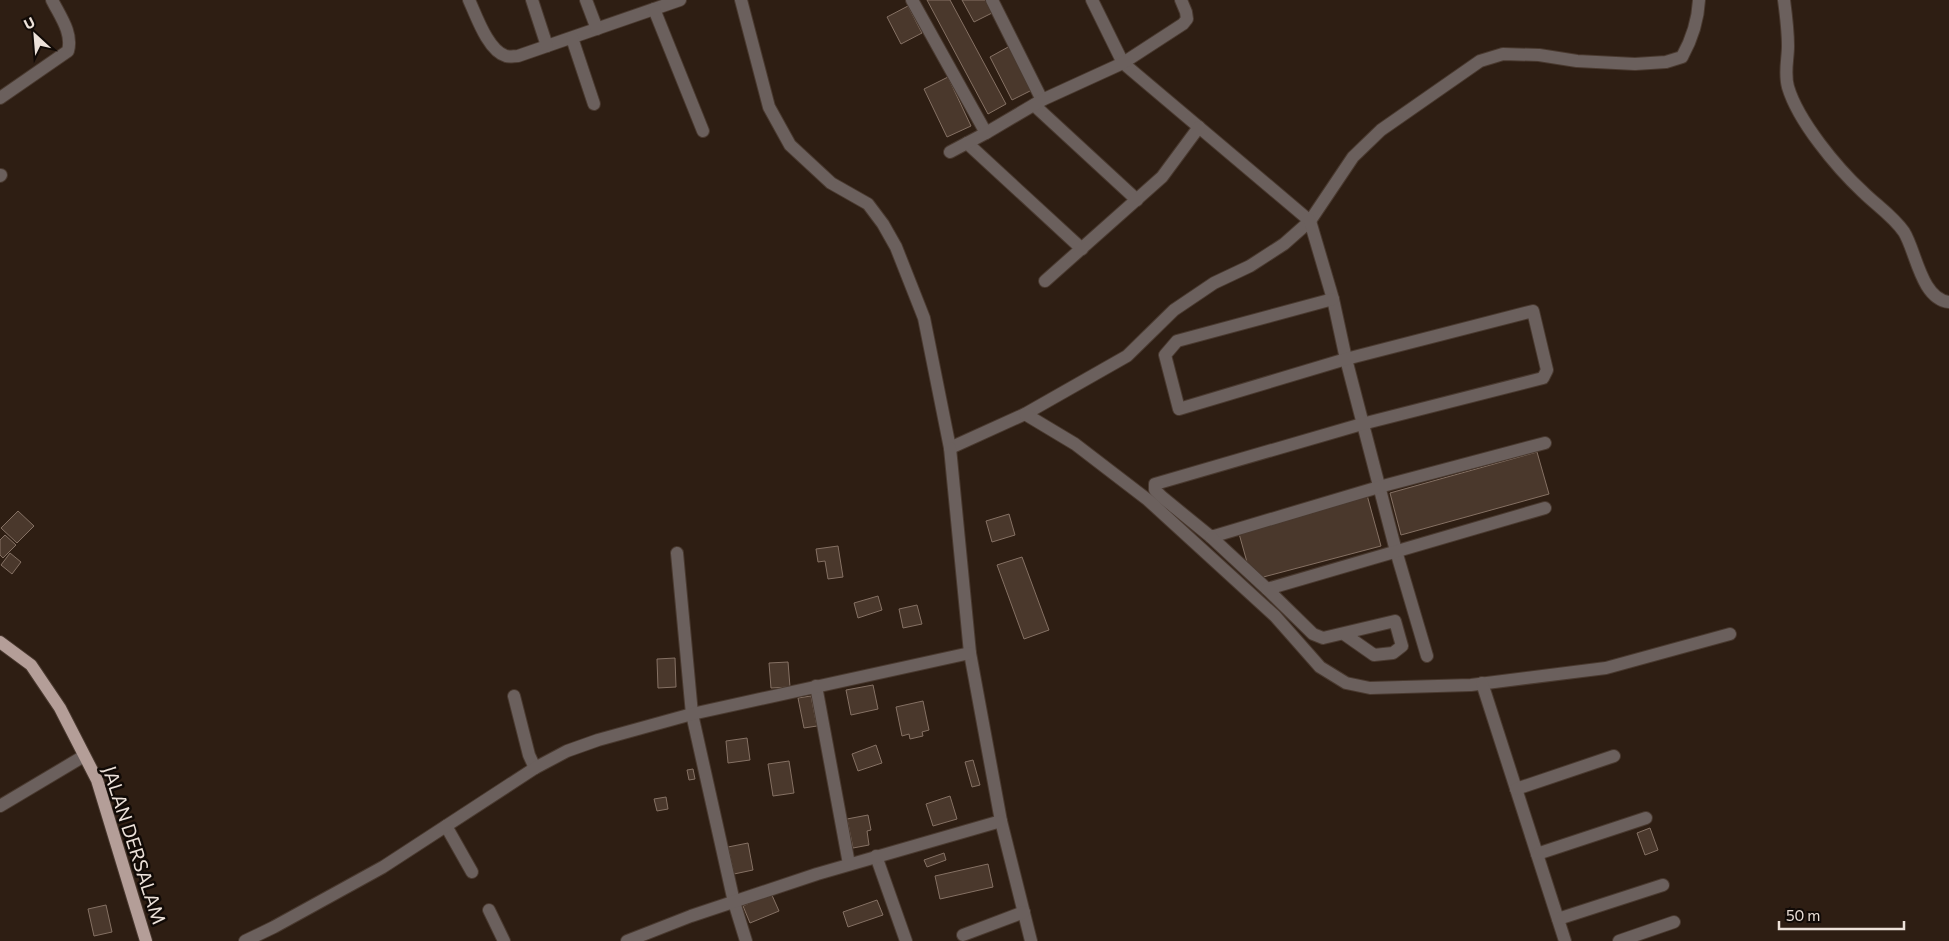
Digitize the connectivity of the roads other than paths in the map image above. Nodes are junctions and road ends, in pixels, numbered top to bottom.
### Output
1 (52, 0) edge
2 (469, 0) edge
3 (532, 0) edge
4 (586, 0) edge
5 (741, 0) edge
6 (912, 0) edge
7 (992, 0) edge
8 (1092, 0) edge
9 (1181, 0) edge
10 (1699, 0) edge
11 (1784, 0) edge
12 (672, 1) edge
13 (654, 8) junction
14 (597, 29) junction
15 (572, 38) junction
16 (547, 46) junction
17 (1123, 62) junction
18 (0, 98) edge
19 (1038, 103) junction
20 (594, 104) dead end
21 (1199, 127) junction
22 (703, 130) dead end
23 (986, 133) junction
24 (967, 143) junction
25 (950, 152) dead end
26 (1137, 200) junction
27 (1310, 222) junction
28 (1082, 249) junction
29 (1046, 281) dead end
30 (1334, 299) junction
31 (1949, 302) edge
32 (1346, 359) junction
33 (1025, 414) junction
34 (1362, 424) junction
35 (1545, 443) dead end
36 (950, 448) junction
37 (1379, 487) junction
38 (1545, 508) dead end
39 (1210, 537) junction
40 (1396, 551) junction
41 (678, 553) dead end
42 (1267, 588) junction
43 (1344, 634) dead end
44 (1730, 634) dead end
45 (0, 642) edge
46 (970, 653) junction
47 (1427, 656) dead end
48 (1482, 684) junction
49 (816, 686) junction
50 (514, 696) dead end
51 (692, 714) junction
52 (84, 756) junction
53 (1614, 756) dead end
54 (534, 768) junction
55 (1516, 789) junction
56 (0, 806) edge
57 (1646, 818) dead end
58 (1001, 821) junction
59 (446, 826) junction
60 (1537, 854) junction
61 (876, 856) junction
62 (849, 864) junction
63 (472, 872) dead end
64 (1663, 885) dead end
65 (734, 902) junction
66 (489, 910) dead end
67 (1024, 912) junction
68 (1558, 919) junction
69 (1674, 922) dead end
70 (962, 935) dead end
71 (146, 941) edge
72 (245, 941) edge
73 (504, 941) edge
74 (627, 941) edge
75 (746, 941) edge
76 (906, 941) edge
77 (1032, 941) edge
78 (1565, 941) edge
79 (1619, 941) edge

1 - 18 street
2 - 16 street
3 - 16 street
4 - 14 street
5 - 36 street
6 - 23 street
7 - 19 street
8 - 17 street
9 - 17 street
10 - 27 street
11 - 31 street
12 - 13 street
13 - 14 street
13 - 22 street
14 - 15 street
15 - 16 street
15 - 20 street
17 - 19 street
17 - 21 street
19 - 23 street
19 - 26 street
21 - 26 street
21 - 27 street
23 - 24 street
24 - 25 street
24 - 28 street
26 - 28 street
27 - 30 street
27 - 33 street
28 - 29 street
30 - 32 street
30 - 32 street
32 - 34 street
32 - 34 street
33 - 36 street
33 - 48 street
34 - 37 street
34 - 39 street
35 - 37 street
36 - 46 street
37 - 39 street
37 - 40 street
38 - 40 street
39 - 42 street
40 - 42 street
40 - 47 street
41 - 51 street
42 - 43 street
44 - 48 street
45 - 52 main road, JALAN DERSALAM
46 - 49 street
46 - 58 street
48 - 55 street
49 - 51 street
49 - 62 street
50 - 54 street
51 - 54 street
51 - 65 street
52 - 56 street
52 - 71 main road, JALAN DERSALAM
53 - 55 street
54 - 59 street
55 - 60 street
57 - 60 street
58 - 61 street
58 - 67 street
59 - 63 street
59 - 72 street
60 - 68 street
61 - 62 street
61 - 76 street
62 - 65 street
64 - 68 street
65 - 74 street
65 - 75 street
66 - 73 street
67 - 70 street
67 - 77 street
68 - 78 street
69 - 79 street

